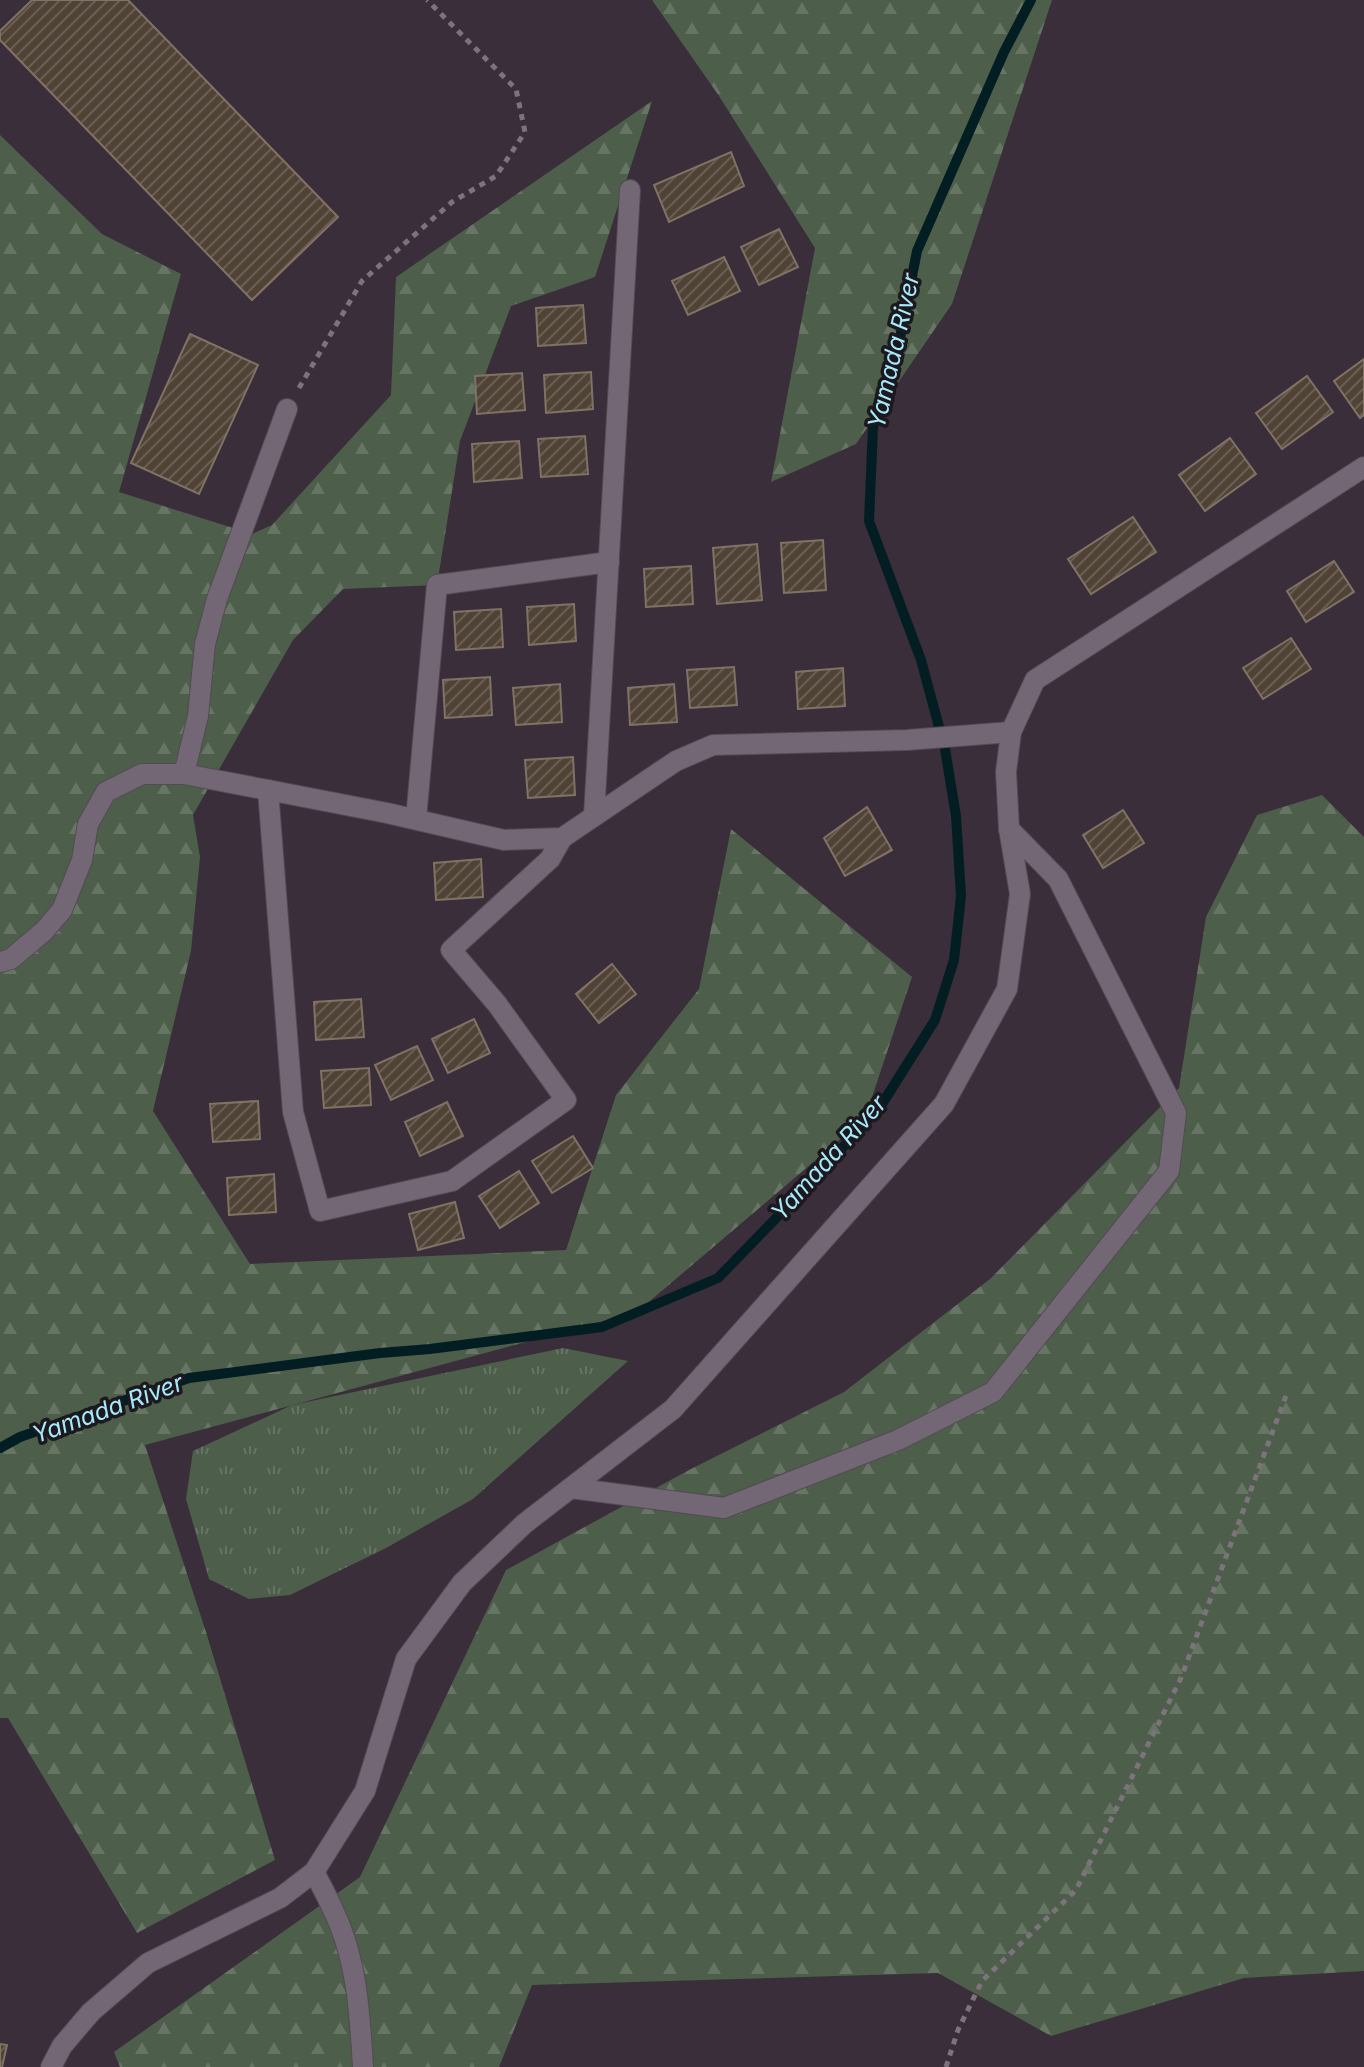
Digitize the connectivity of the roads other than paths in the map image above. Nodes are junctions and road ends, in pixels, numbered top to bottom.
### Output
1 (630, 190) dead end
2 (287, 409) road end
3 (1364, 467) edge
4 (609, 562) junction
5 (1011, 732) junction
6 (184, 774) junction
7 (268, 790) junction
8 (594, 816) junction
9 (416, 819) junction
10 (1009, 829) junction
11 (562, 838) junction
12 (0, 962) edge
13 (571, 1488) junction
14 (314, 1872) junction
15 (51, 2067) edge
16 (363, 2067) edge

1 - 4 street
2 - 6 street
3 - 5 street
4 - 8 street
4 - 9 street
5 - 8 street
5 - 10 street
6 - 7 street
6 - 12 street
7 - 9 street
7 - 11 street
8 - 11 street
9 - 11 street
10 - 13 street
10 - 13 street
13 - 14 street
14 - 15 street
14 - 16 street

